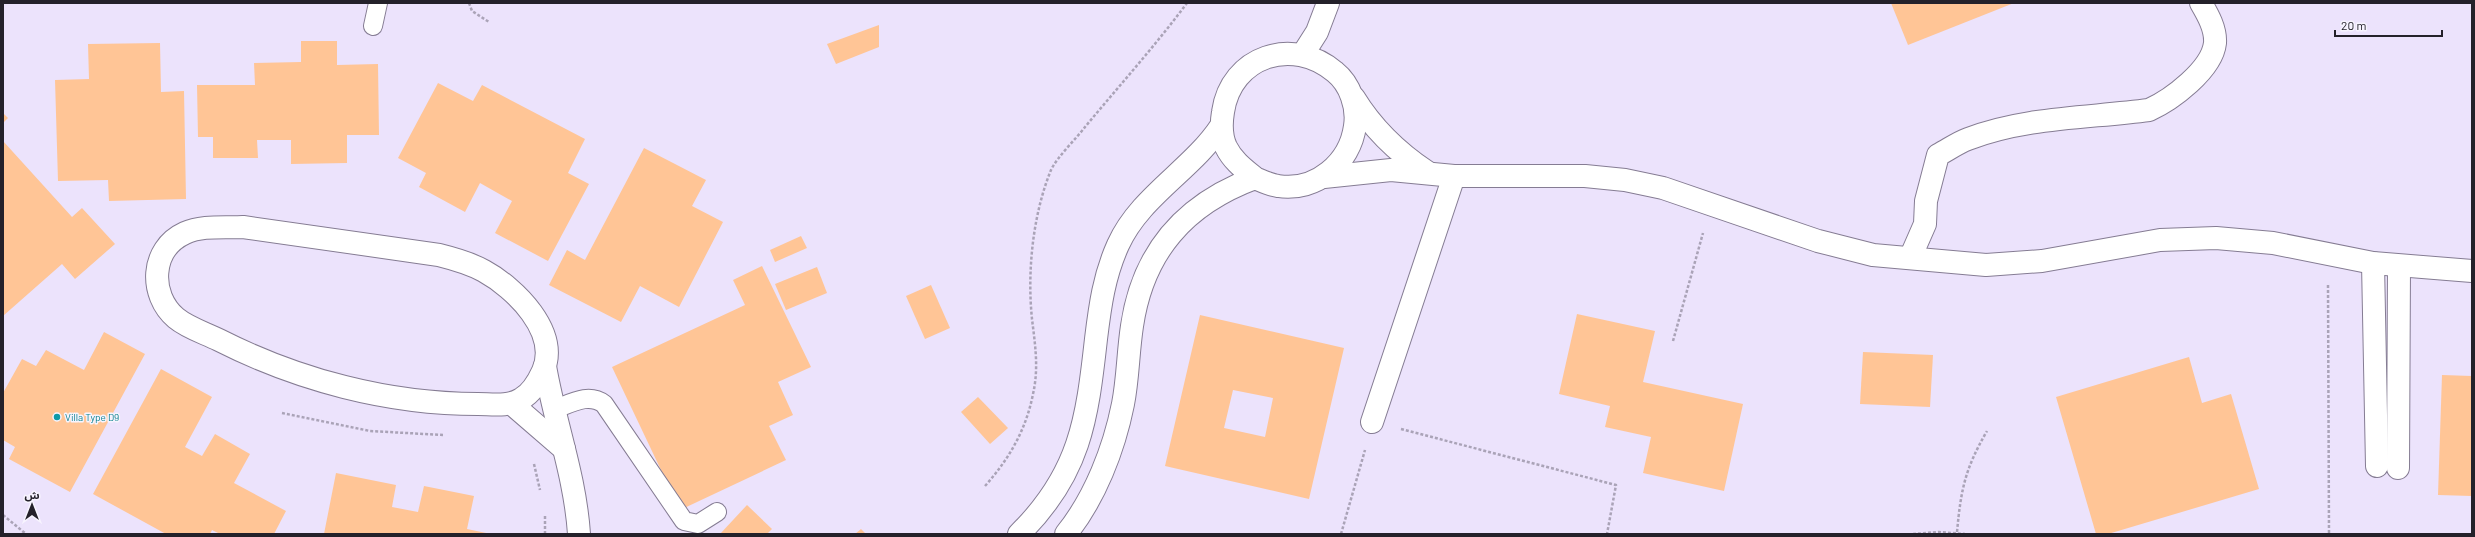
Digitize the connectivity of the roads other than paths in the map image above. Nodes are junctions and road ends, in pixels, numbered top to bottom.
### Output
1 (378, 3) edge
2 (1328, 3) edge
3 (2201, 3) edge
4 (373, 26) dead end
5 (1303, 54) junction
6 (1351, 95) junction
7 (1221, 126) junction
8 (1427, 172) junction
9 (1454, 176) junction
10 (1324, 177) junction
11 (1255, 178) junction
12 (1911, 256) junction
13 (2373, 263) junction
14 (2399, 266) junction
15 (2472, 271) edge
16 (545, 366) junction
17 (512, 404) junction
18 (553, 410) junction
19 (1372, 422) road end
20 (566, 451) junction
21 (1063, 476) junction
22 (1095, 488) junction
23 (718, 512) dead end
24 (578, 534) edge
25 (1019, 534) edge
26 (1066, 534) edge

1 - 4 lane
2 - 5 street
3 - 12 street
5 - 6 street
5 - 7 street
6 - 8 street
6 - 10 street
7 - 11 street
7 - 21 street
8 - 9 street
8 - 10 street
9 - 12 street
9 - 19 street
10 - 11 street
11 - 22 street
12 - 13 street
13 - 14 street
13 - 14 street
14 - 15 street
16 - 17 street
16 - 17 street
16 - 18 street
17 - 20 street
18 - 20 street
18 - 23 lane
20 - 24 street
21 - 22 street
21 - 25 street
22 - 26 street

